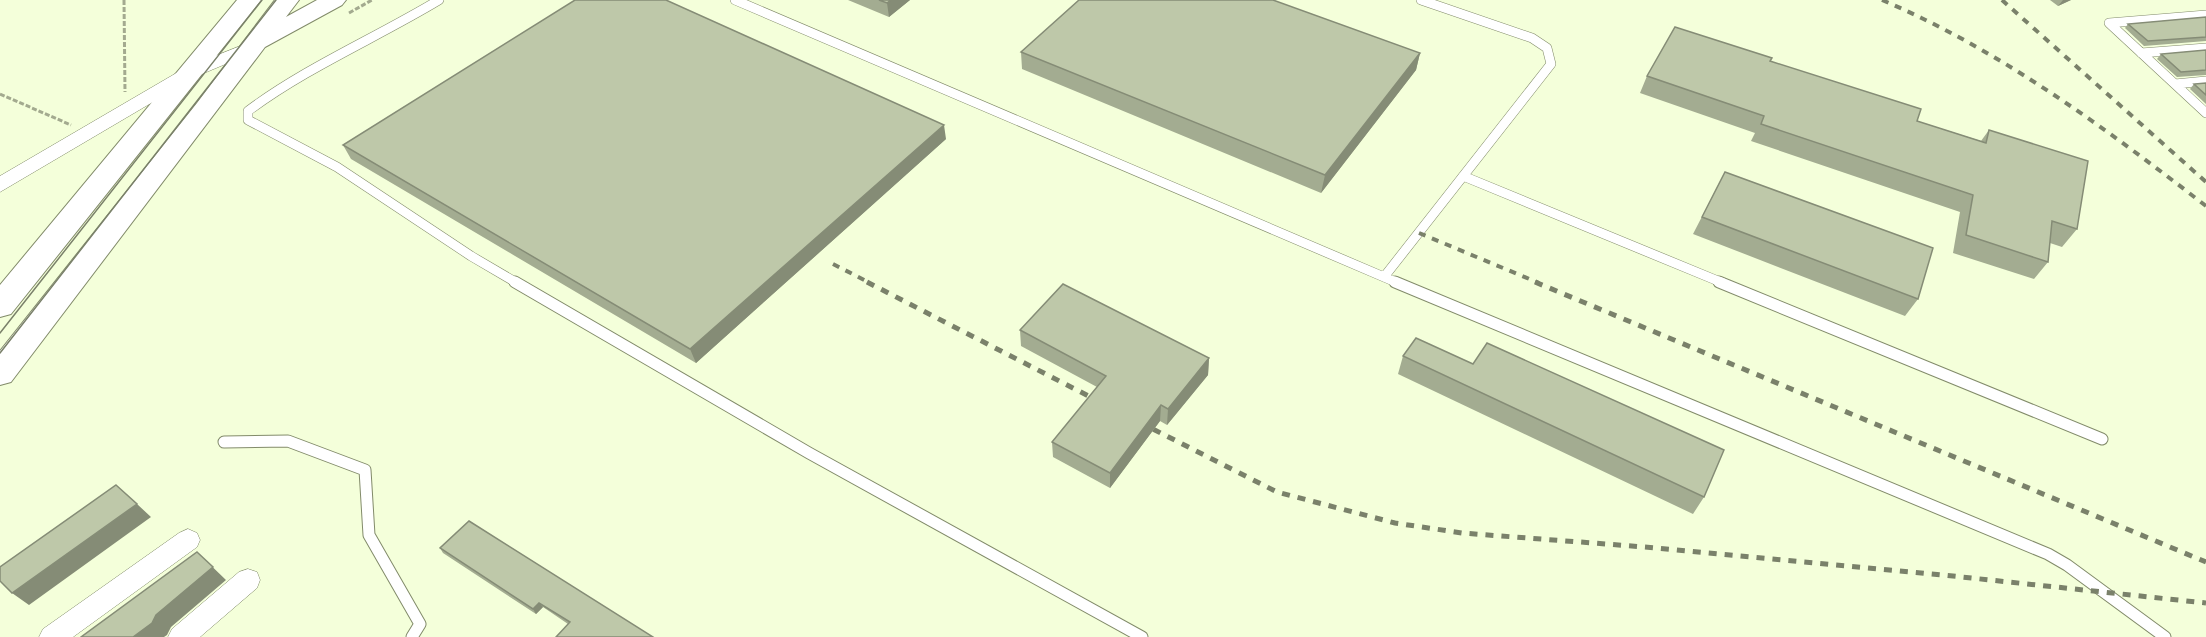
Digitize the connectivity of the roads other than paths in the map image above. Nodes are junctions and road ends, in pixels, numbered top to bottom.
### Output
1 (249, 0) edge
2 (287, 0) edge
3 (334, 0) edge
4 (439, 0) edge
5 (735, 0) edge
6 (1421, 0) edge
7 (2206, 15) edge
8 (253, 46) junction
9 (2206, 48) edge
10 (2141, 53) junction
11 (191, 72) junction
12 (2206, 81) edge
13 (2175, 84) junction
14 (2206, 113) edge
15 (1463, 176) junction
16 (0, 184) edge
17 (1384, 277) junction
18 (0, 306) edge
19 (0, 373) edge
20 (2102, 439) dead end
21 (224, 442) dead end
22 (188, 540) dead end
23 (248, 580) dead end
24 (52, 637) edge
25 (181, 637) edge
26 (412, 637) edge
27 (1142, 637) edge
28 (2165, 637) edge

1 - 11 main road
2 - 8 main road
3 - 8 main road
4 - 27 lane
5 - 17 lane
6 - 15 lane
7 - 10 lane
8 - 11 street
8 - 19 main road
9 - 10 lane
10 - 13 lane
11 - 16 street
11 - 18 main road
12 - 13 lane
13 - 14 lane
15 - 17 lane
15 - 20 lane
17 - 28 lane
21 - 26 lane
22 - 24 street
23 - 25 street

